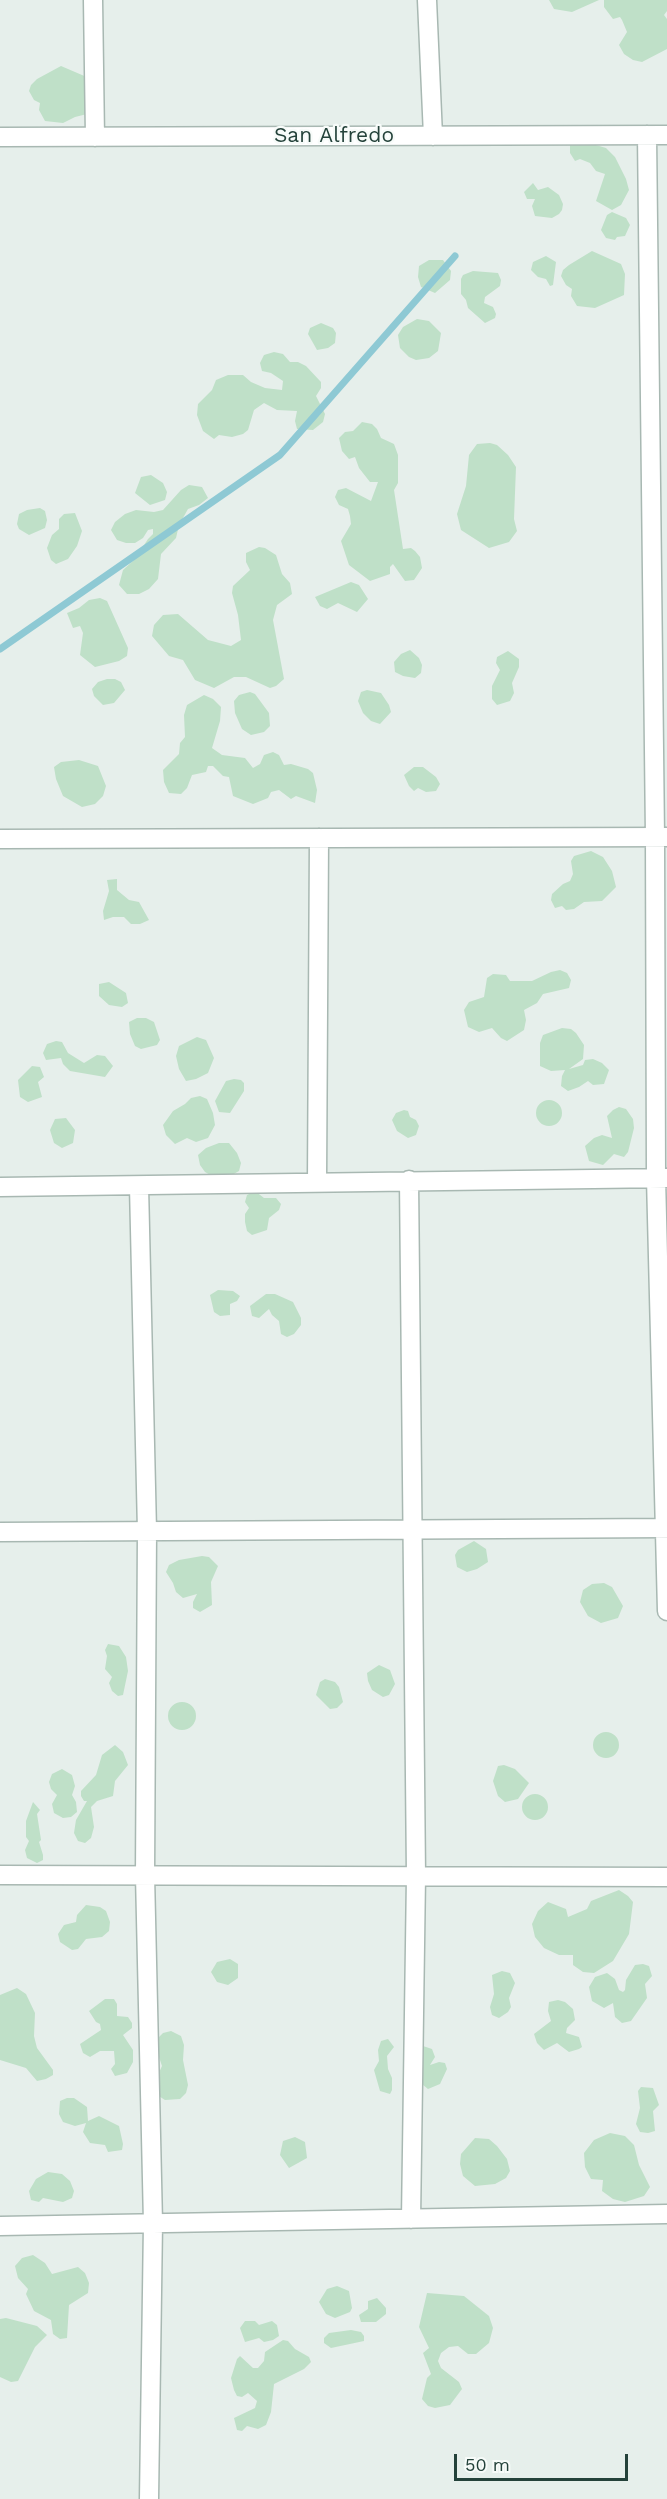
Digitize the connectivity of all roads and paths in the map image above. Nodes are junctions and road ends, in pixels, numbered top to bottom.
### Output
1 (93, 0) edge
2 (427, 0) edge
3 (647, 135) junction
4 (667, 135) edge
5 (433, 136) junction
6 (0, 137) edge
7 (95, 137) junction
8 (659, 479) edge
9 (661, 837) edge
10 (319, 838) junction
11 (0, 839) edge
12 (662, 1178) edge
13 (409, 1180) junction
14 (317, 1182) junction
15 (0, 1186) edge
16 (139, 1186) junction
17 (666, 1528) edge
18 (411, 1529) junction
19 (147, 1531) junction
20 (0, 1532) edge
21 (667, 1611) edge
22 (0, 1875) edge
23 (145, 1875) junction
24 (416, 1876) junction
25 (667, 1877) edge
26 (667, 2214) edge
27 (411, 2219) junction
28 (153, 2223) junction
29 (0, 2226) edge
30 (148, 2499) edge

1 - 7 street
2 - 5 street
3 - 4 street, San Alfredo
3 - 5 street, San Alfredo
3 - 8 street
5 - 7 street, San Alfredo
6 - 7 street, San Alfredo
8 - 9 street
9 - 10 street
9 - 12 street
10 - 11 street
10 - 14 street
12 - 13 street
12 - 17 street
13 - 14 street
13 - 18 street
14 - 16 street
15 - 16 street
16 - 19 street
17 - 18 street
17 - 21 street
18 - 19 street
18 - 24 street
19 - 20 street
19 - 23 street
22 - 23 street
23 - 24 street
23 - 28 street
24 - 25 street
24 - 27 street
26 - 27 street
27 - 28 street
28 - 29 street
28 - 30 street

